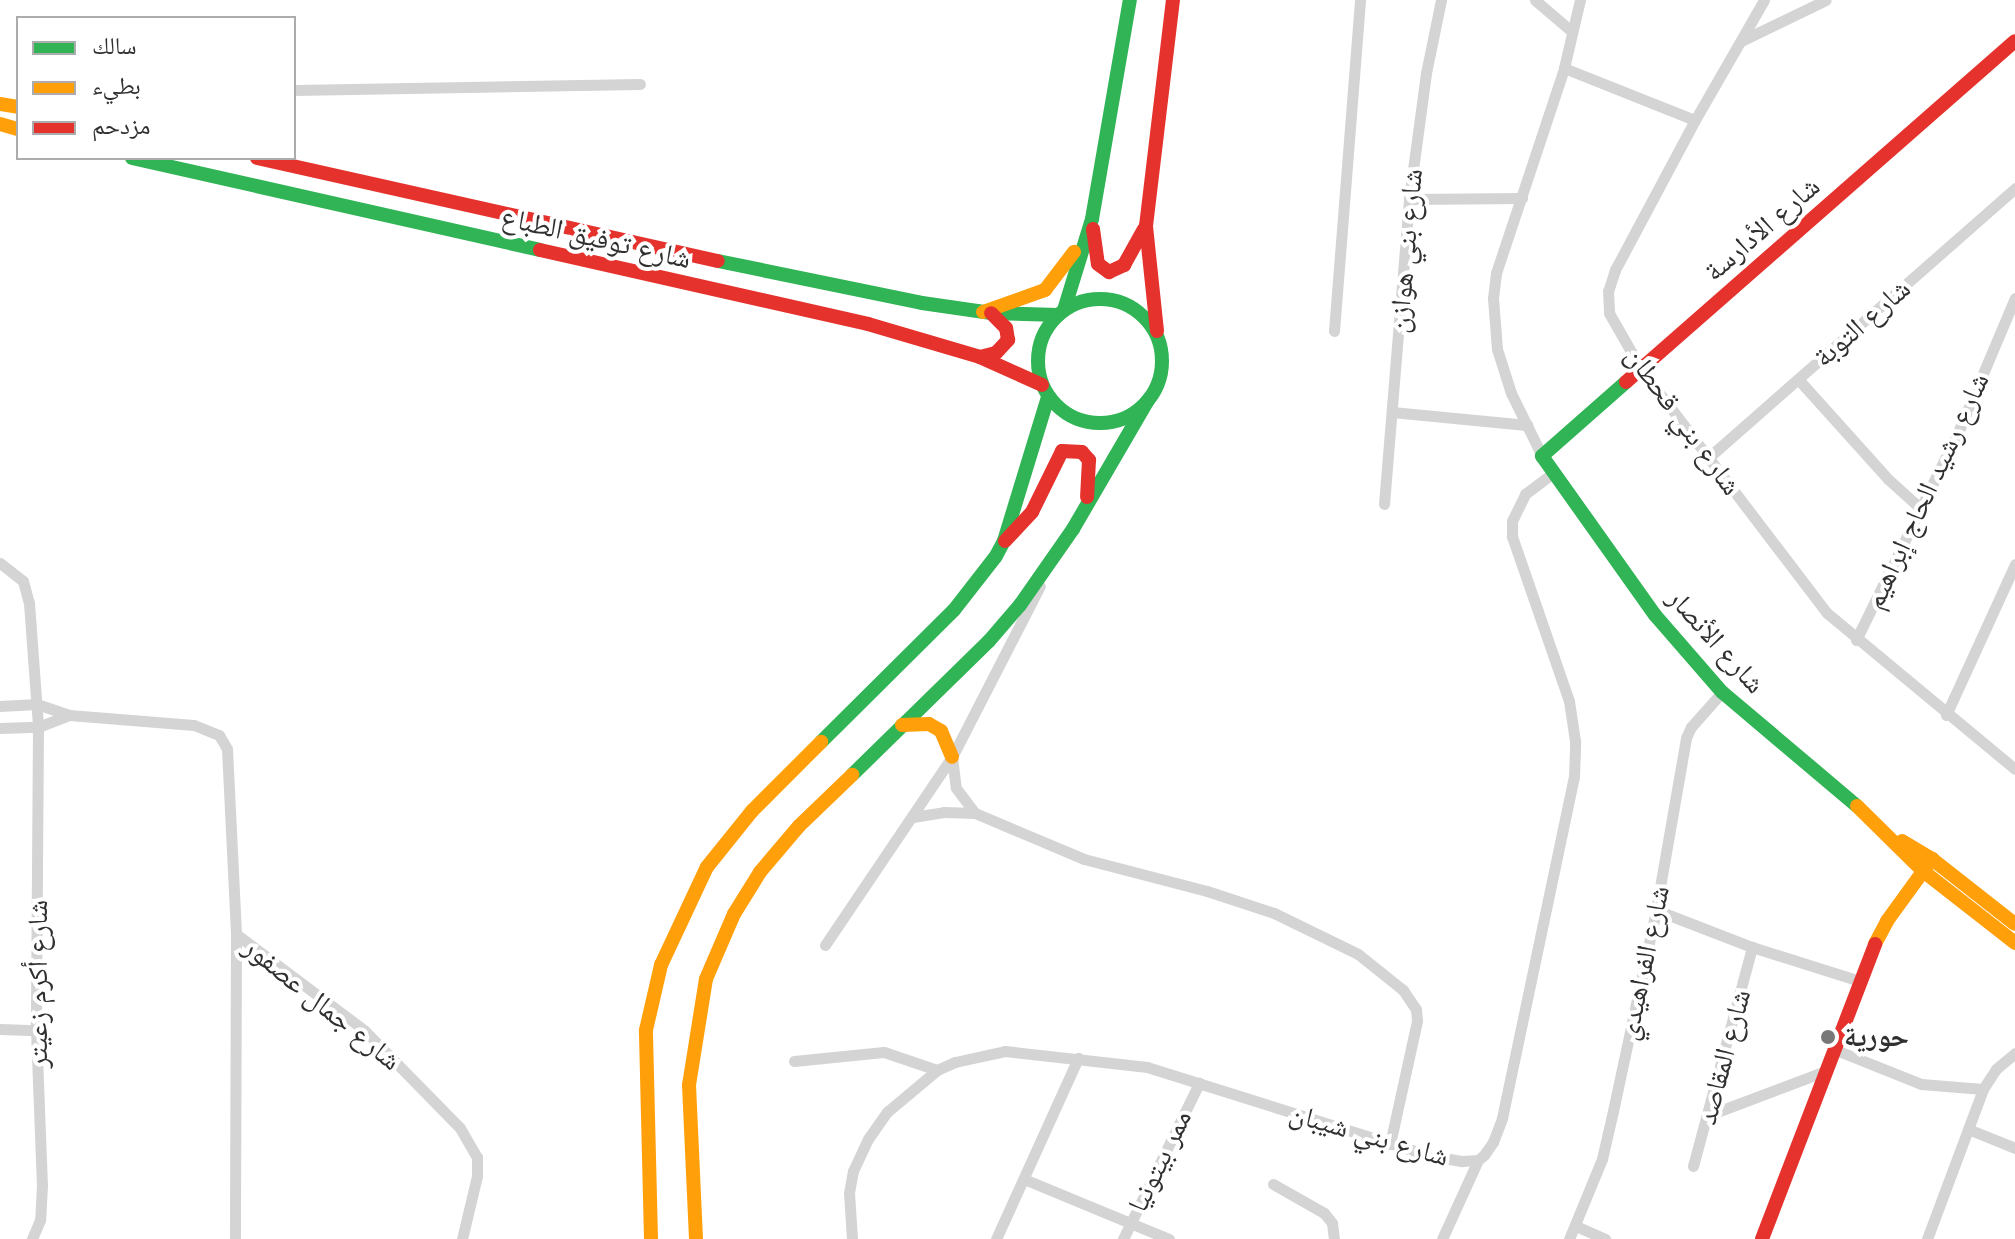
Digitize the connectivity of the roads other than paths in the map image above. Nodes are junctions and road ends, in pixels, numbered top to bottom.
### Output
1 (1130, 0) edge
2 (1173, 0) edge
3 (1360, 0) edge
4 (1441, 0) edge
5 (1535, 0) edge
6 (1580, 0) edge
7 (1764, 0) edge
8 (1818, 2) edge
9 (1570, 30) junction
10 (1741, 41) junction
11 (2015, 41) edge
12 (1564, 68) junction
13 (640, 84) dead end
14 (296, 90) edge
15 (1695, 120) junction
16 (139, 160) edge
17 (191, 160) edge
18 (266, 160) edge
19 (188, 173) junction
20 (2015, 188) edge
21 (1522, 198) junction
22 (1409, 199) junction
23 (1092, 219) junction
24 (1146, 226) junction
25 (2015, 298) edge
26 (987, 312) junction
27 (1061, 313) junction
28 (1334, 331) dead end
29 (1160, 345) junction
30 (980, 357) junction
31 (1641, 369) junction
32 (1798, 379) junction
33 (1045, 391) junction
34 (1148, 400) junction
35 (1392, 412) junction
36 (1527, 425) junction
37 (1542, 456) junction
38 (1708, 458) junction
39 (1552, 474) junction
40 (1086, 503) junction
41 (1384, 504) dead end
42 (1920, 508) junction
43 (1004, 541) junction
44 (0, 563) edge
45 (2015, 564) edge
46 (1048, 566) junction
47 (1856, 640) junction
48 (1722, 692) junction
49 (37, 704) junction
50 (0, 706) edge
51 (69, 715) junction
52 (1946, 715) junction
53 (902, 725) junction
54 (38, 727) junction
55 (0, 728) edge
56 (952, 757) junction
57 (2015, 769) edge
58 (975, 813) junction
59 (913, 817) junction
60 (1928, 865) junction
61 (1656, 910) junction
62 (1997, 920) junction
63 (2015, 924) edge
64 (236, 934) junction
65 (2015, 943) edge
66 (825, 945) dead end
67 (1752, 947) junction
68 (1860, 981) junction
69 (0, 1029) edge
70 (36, 1030) junction
71 (1836, 1050) junction
72 (2015, 1053) edge
73 (1078, 1058) junction
74 (794, 1061) dead end
75 (937, 1070) junction
76 (1828, 1070) junction
77 (1199, 1083) junction
78 (1983, 1089) junction
79 (1709, 1115) junction
80 (1968, 1129) junction
81 (1390, 1144) junction
82 (2015, 1148) edge
83 (1478, 1160) junction
84 (1693, 1166) dead end
85 (1024, 1179) junction
86 (1273, 1184) dead end
87 (1129, 1224) junction
88 (1576, 1226) junction
89 (32, 1239) edge
90 (235, 1239) edge
91 (462, 1239) edge
92 (651, 1239) edge
93 (696, 1239) edge
94 (852, 1239) edge
95 (996, 1239) edge
96 (1123, 1239) edge
97 (1169, 1239) edge
98 (1334, 1239) edge
99 (1442, 1239) edge
100 (1569, 1239) edge
101 (1605, 1239) edge
102 (1762, 1239) edge
103 (1927, 1239) edge

1 - 23 street
2 - 24 street
3 - 28 street
4 - 22 street, شارع بني هوازن
5 - 9 street
6 - 9 street
7 - 10 street, شارع بني قحطان
8 - 10 street
9 - 12 street
10 - 15 street, شارع بني قحطان
11 - 31 street, شارع الأدارسة
12 - 15 street
12 - 21 street
13 - 14 street
15 - 31 street, شارع بني قحطان
16 - 19 street, شارع توفيق الطباع
17 - 19 street
18 - 26 street, شارع توفيق الطباع
19 - 30 street, شارع توفيق الطباع
20 - 32 street, شارع التوبة
21 - 22 street
21 - 36 street
22 - 35 street, شارع بني هوازن
23 - 24 street
23 - 26 street
23 - 27 street
24 - 29 street
25 - 42 street, شارع رشيد الحاج إبراهيم
26 - 27 street, شارع توفيق الطباع
26 - 30 street
27 - 29 street
27 - 33 street
29 - 34 street
30 - 33 street, شارع توفيق الطباع
31 - 37 street, شارع الأدارسة
31 - 38 street, شارع بني قحطان
32 - 38 street, شارع التوبة
32 - 42 street
33 - 34 street
33 - 43 street
34 - 40 street
35 - 36 street
35 - 41 street, شارع بني هوازن
36 - 37 street
37 - 39 street, شارع الأنصار
38 - 47 street, شارع بني قحطان
39 - 48 street, شارع الأنصار
39 - 83 street, شارع بني شيبان
40 - 43 street
40 - 46 street
42 - 47 street, شارع رشيد الحاج إبراهيم
43 - 92 street
44 - 49 street, شارع أكرم زعيتر
45 - 52 street
46 - 53 street
46 - 56 street
47 - 52 street, شارع بني قحطان
48 - 60 street, شارع الأنصار
48 - 61 street, شارع الفراهيدي
49 - 50 street
49 - 51 street
49 - 54 street, شارع أكرم زعيتر
51 - 54 street
51 - 64 street, شارع جمال عصفور
52 - 57 street, شارع بني قحطان
53 - 56 street
53 - 93 street
54 - 55 street
54 - 70 street, شارع أكرم زعيتر
56 - 58 street
56 - 59 street
58 - 59 street
58 - 81 street
59 - 66 street
60 - 62 street, شارع الأنصار
60 - 68 street
61 - 67 street
61 - 88 street, شارع الفراهيدي
62 - 63 street, شارع الأنصار
62 - 65 street, شارع الأنصار
64 - 90 street, شارع جمال عصفور
64 - 91 street, شارع جمال عصفور
67 - 68 street
67 - 79 street, شارع المقاصد
68 - 71 street
69 - 70 street
70 - 89 street, شارع أكرم زعيتر
71 - 76 street
71 - 78 street
72 - 78 street
73 - 75 street, شارع بني شيبان
73 - 77 street, شارع بني شيبان
73 - 85 street
74 - 75 street
75 - 94 street, شارع بني شيبان
76 - 79 street
76 - 102 street
77 - 81 street, شارع بني شيبان
77 - 87 street, ممر بيتونيا
78 - 80 street
79 - 84 street, شارع المقاصد
80 - 82 street
80 - 103 street
81 - 83 street, شارع بني شيبان
83 - 99 street
85 - 87 street
85 - 95 street
86 - 98 street
87 - 96 street, ممر بيتونيا
87 - 97 street
88 - 100 street, شارع الفراهيدي
88 - 101 street

